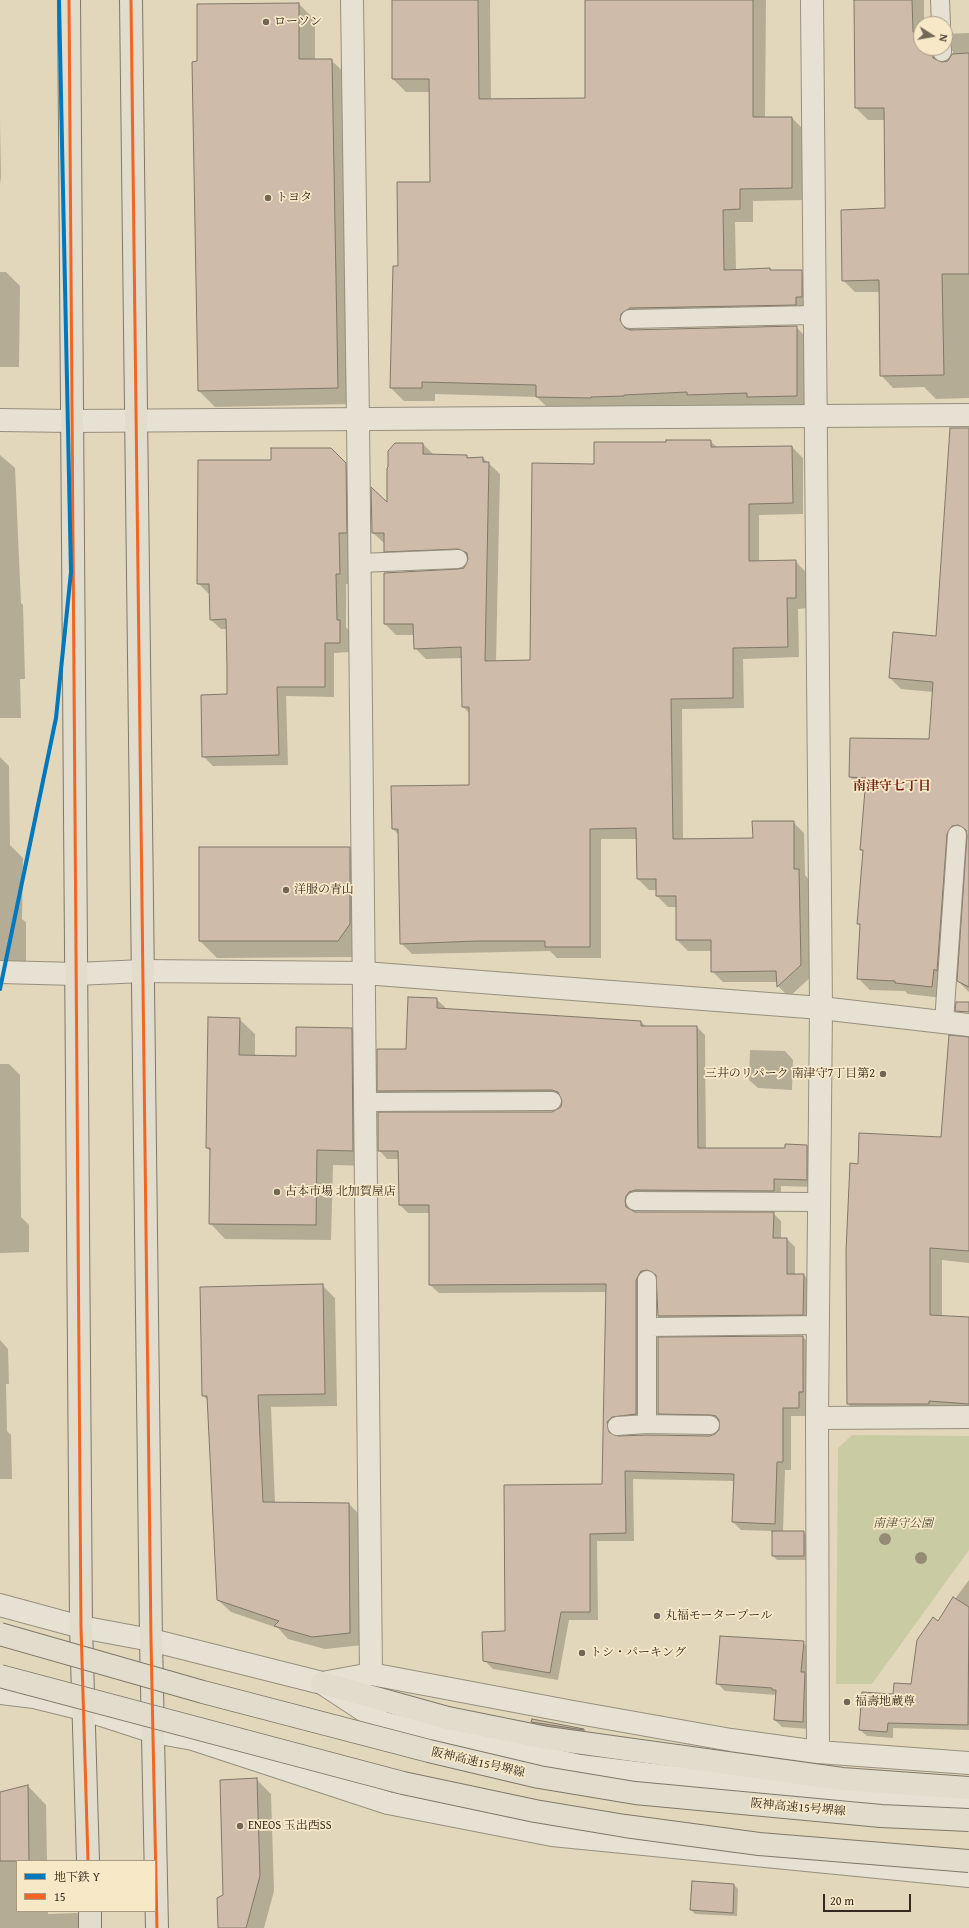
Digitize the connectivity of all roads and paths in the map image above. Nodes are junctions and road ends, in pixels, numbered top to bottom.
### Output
1 (69, 0) edge
2 (131, 0) edge
3 (352, 0) edge
4 (812, 0) edge
5 (940, 0) edge
6 (941, 16) edge
7 (814, 315) junction
8 (630, 319) dead end
9 (969, 415) edge
10 (814, 417) junction
11 (0, 420) edge
12 (136, 420) junction
13 (358, 420) junction
14 (72, 421) junction
15 (458, 559) dead end
16 (360, 563) junction
17 (957, 835) dead end
18 (0, 972) edge
19 (143, 972) junction
20 (364, 973) junction
21 (76, 974) junction
22 (821, 1008) junction
23 (944, 1022) junction
24 (969, 1025) edge
25 (552, 1101) dead end
26 (365, 1102) junction
27 (635, 1201) dead end
28 (819, 1202) junction
29 (647, 1280) dead end
30 (818, 1325) junction
31 (648, 1327) junction
32 (969, 1416) edge
33 (818, 1418) junction
34 (647, 1424) junction
35 (710, 1425) dead end
36 (618, 1426) dead end
37 (0, 1605) edge
38 (81, 1627) junction
39 (0, 1634) edge
40 (151, 1640) junction
41 (371, 1674) junction
42 (0, 1676) edge
43 (322, 1683) junction
44 (0, 1693) edge
45 (83, 1708) junction
46 (154, 1732) junction
47 (818, 1752) junction
48 (969, 1763) edge
49 (969, 1788) edge
50 (969, 1802) edge
51 (969, 1820) edge
52 (88, 1860) edge
53 (156, 1860) edge
54 (969, 1861) edge
55 (156, 1863) edge
56 (969, 1876) edge
57 (90, 1912) edge
58 (90, 1928) edge
59 (157, 1928) edge

1 - 14 main road
2 - 12 main road
3 - 13 street
4 - 7 street
5 - 6 lane
7 - 8 lane
7 - 10 street
9 - 10 street
10 - 13 street
10 - 22 street
11 - 14 street
12 - 13 street
12 - 14 street
12 - 19 main road
13 - 16 street
14 - 21 main road
15 - 16 lane
16 - 20 street
17 - 23 lane
18 - 21 street
19 - 20 street
19 - 21 street
19 - 40 main road
20 - 22 street
20 - 26 street
21 - 38 main road
22 - 23 street
22 - 28 street
23 - 24 street
25 - 26 lane
26 - 41 street
27 - 28 lane
28 - 30 street
29 - 31 lane
30 - 31 lane
30 - 33 street
31 - 34 lane
32 - 33 street
33 - 47 street
34 - 35 lane
34 - 36 lane
37 - 38 street
38 - 40 street
38 - 45 main road
39 - 51 main road, 阪神高速15号堺線, bridge
40 - 43 street
40 - 46 main road
41 - 43 street
41 - 47 street
42 - 54 main road, bridge
43 - 49 main road
43 - 50 street
44 - 45 street
45 - 46 street
45 - 52 main road
46 - 53 main road
46 - 56 street
47 - 48 street
55 - 59 main road
57 - 58 main road

